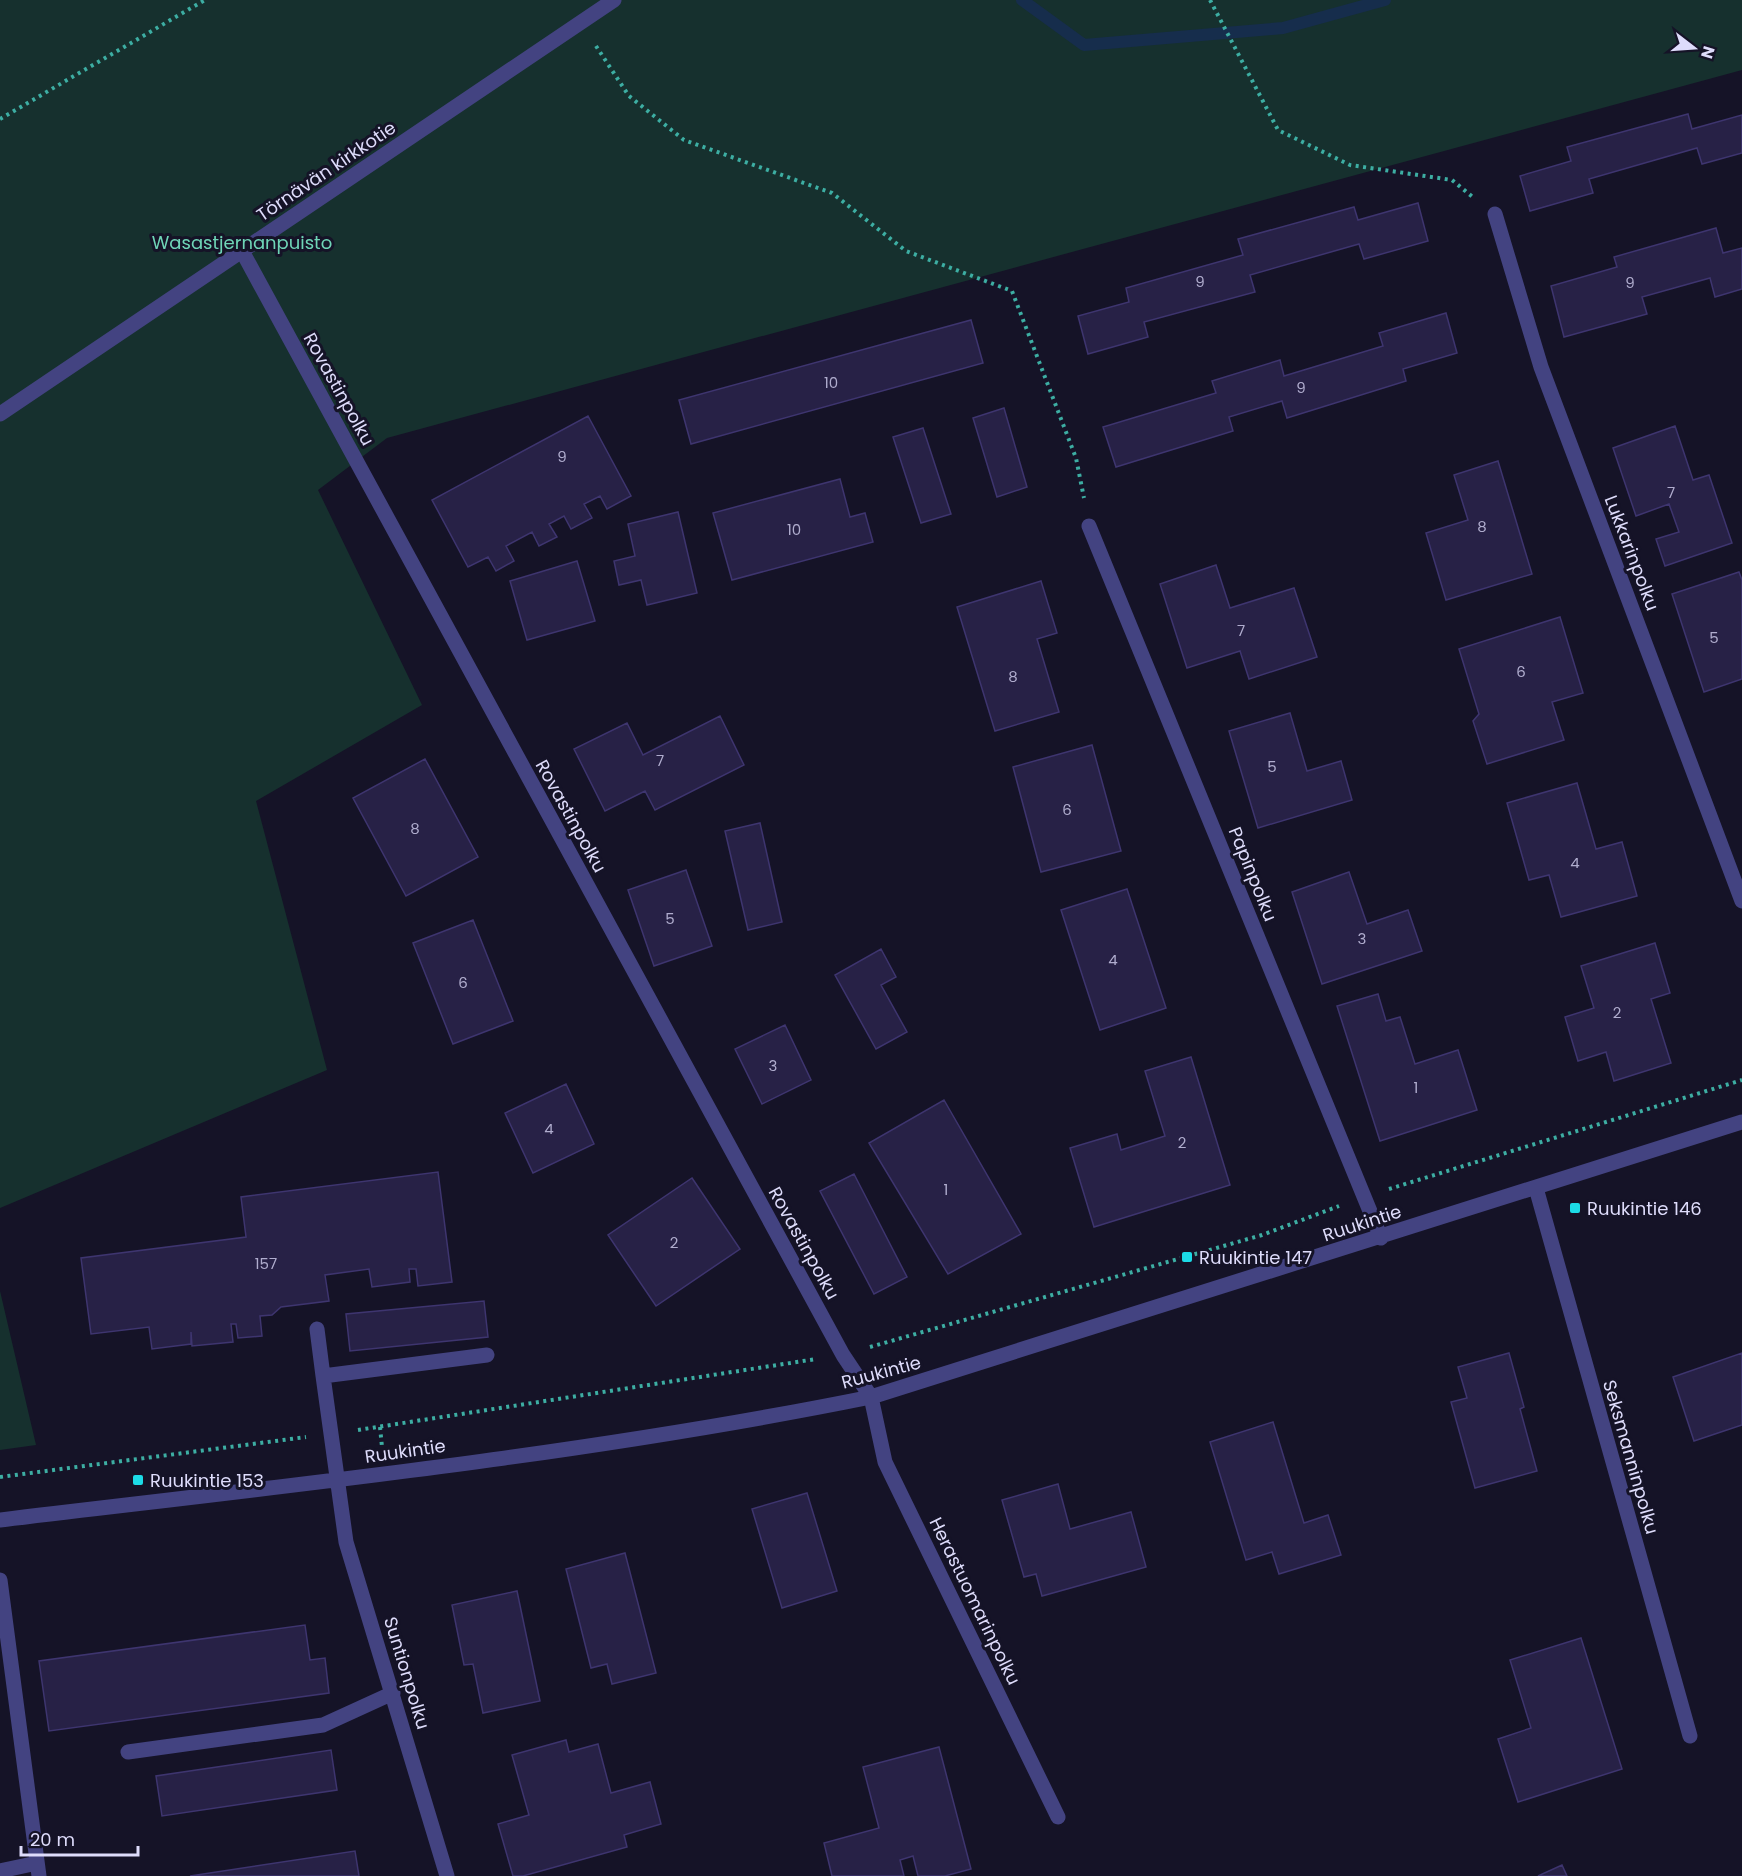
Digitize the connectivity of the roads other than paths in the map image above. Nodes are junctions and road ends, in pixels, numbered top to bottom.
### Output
1 (614, 0) edge
2 (1495, 214) road end
3 (242, 251) junction
4 (0, 414) edge
5 (1089, 526) road end
6 (1742, 901) edge
7 (1742, 1122) edge
8 (1536, 1188) junction
9 (1380, 1238) junction
10 (317, 1329) dead end
11 (487, 1355) dead end
12 (323, 1376) junction
13 (871, 1397) junction
14 (335, 1480) junction
15 (0, 1520) edge
16 (0, 1580) edge
17 (393, 1693) junction
18 (1690, 1736) dead end
19 (128, 1752) dead end
20 (1058, 1817) dead end
21 (38, 1870) edge
22 (0, 1871) edge
23 (447, 1876) edge

1 - 3 street, Törnävän kirkkotie
2 - 6 street, Lukkarinpolku
3 - 4 street, Törnävän kirkkotie
3 - 13 street, Rovastinpolku
5 - 9 street, Papinpolku
7 - 8 street, Ruukintie
8 - 9 street, Ruukintie
8 - 18 street, Seksmanninpolku
9 - 13 street, Ruukintie
10 - 12 street, Suntionpolku
11 - 12 street
12 - 14 street, Suntionpolku
13 - 14 street, Ruukintie
13 - 20 street, Herastuomarinpolku
14 - 15 street, Ruukintie
14 - 17 street, Suntionpolku
16 - 21 street
17 - 19 street
17 - 23 street, Suntionpolku
21 - 22 street

